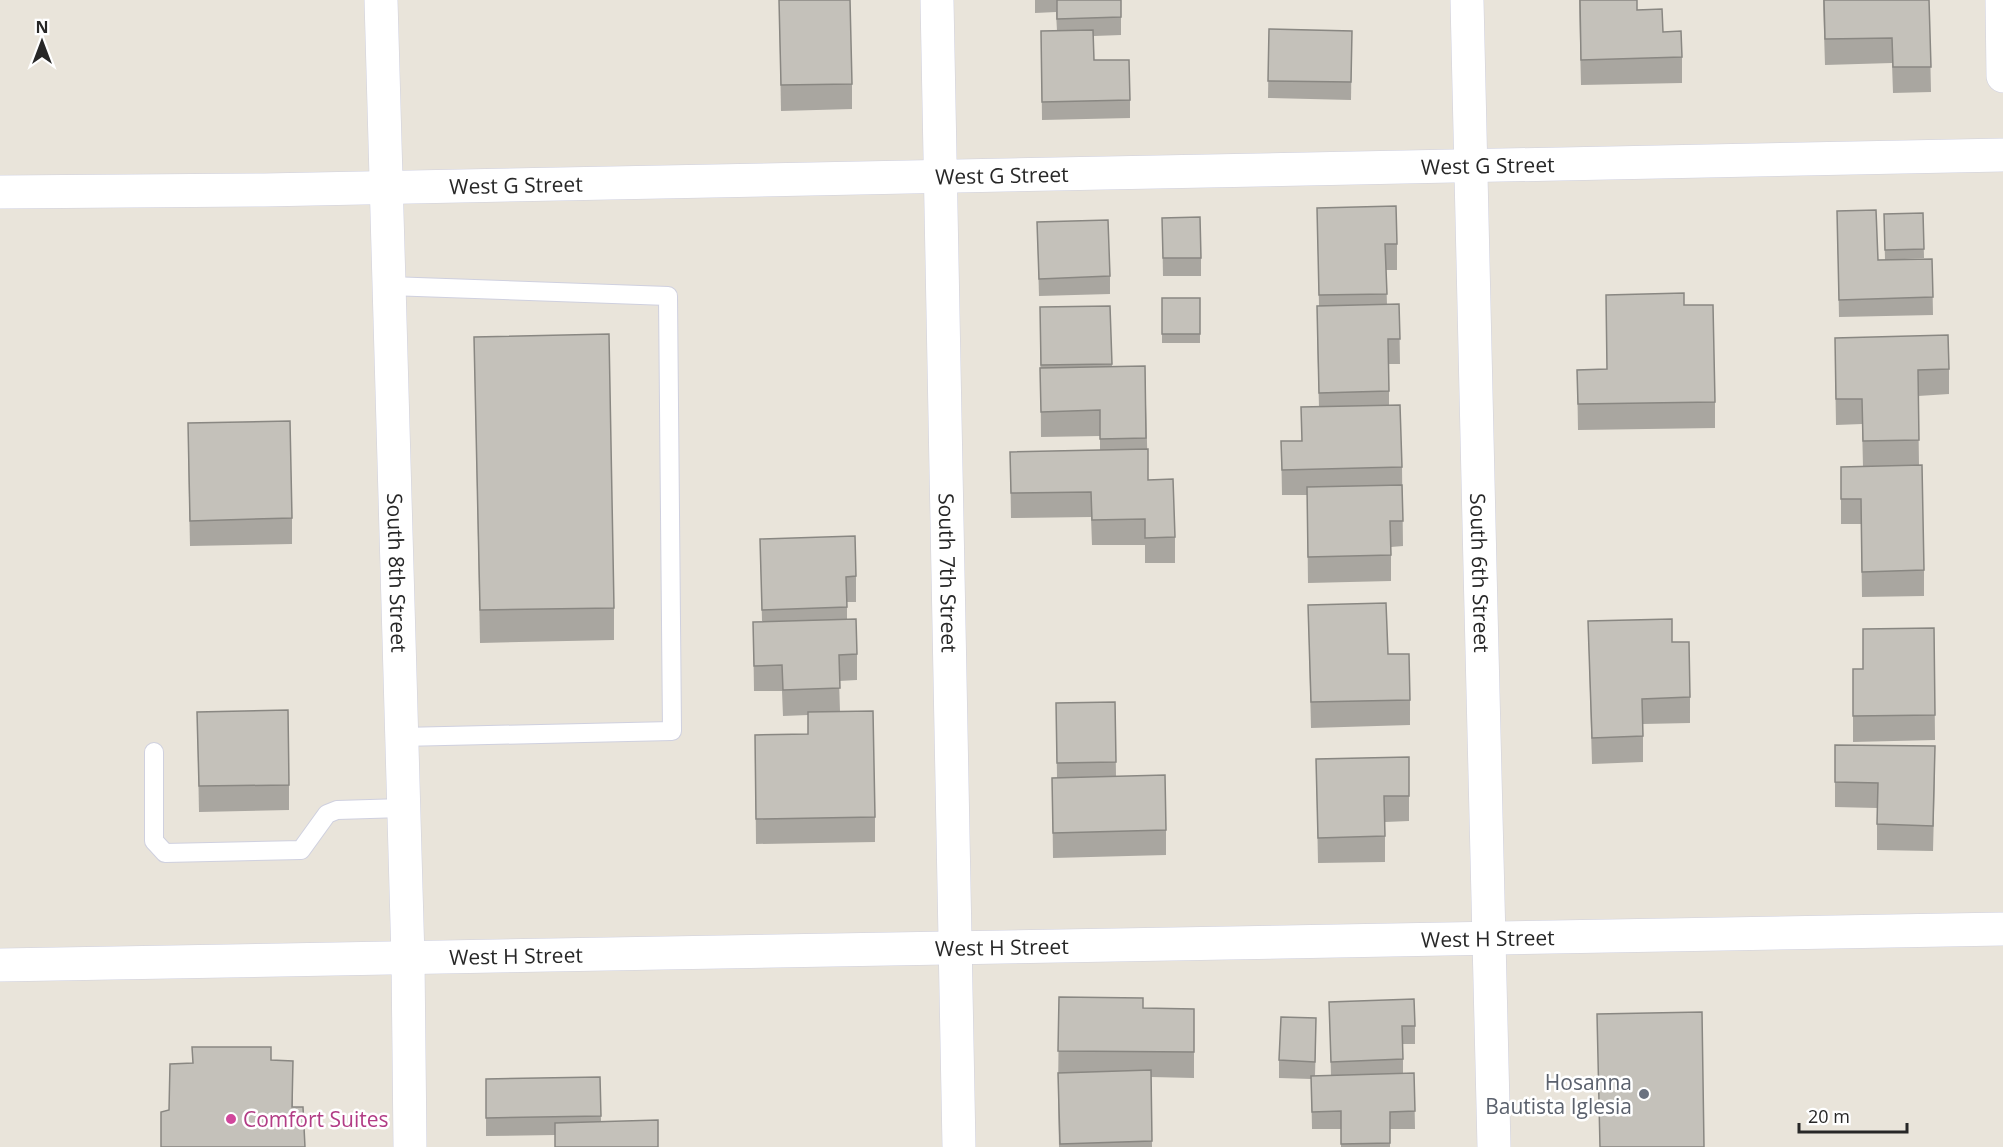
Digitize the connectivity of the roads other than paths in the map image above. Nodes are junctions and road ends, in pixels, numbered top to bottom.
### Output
1 (381, 0) edge
2 (937, 0) edge
3 (1467, 0) edge
4 (2002, 0) edge
5 (2003, 76) edge
6 (2003, 154) edge
7 (1470, 165) junction
8 (941, 175) junction
9 (386, 187) junction
10 (0, 192) edge
11 (389, 286) junction
12 (401, 737) junction
13 (154, 752) dead end
14 (403, 808) junction
15 (2003, 929) edge
16 (1490, 939) junction
17 (956, 949) junction
18 (408, 959) junction
19 (0, 965) edge
20 (410, 1147) edge
21 (959, 1147) edge
22 (1494, 1147) edge

1 - 9 street, South 8th Street
2 - 8 street, South 7th Street
3 - 7 street, South 6th Street
4 - 5 street
6 - 7 street, West G Street
7 - 8 street, West G Street
7 - 16 street, South 6th Street
8 - 9 street, West G Street
8 - 17 street, South 7th Street
9 - 10 street, West G Street
9 - 11 street, South 8th Street
11 - 12 street, South 8th Street
11 - 12 lane
12 - 14 street, South 8th Street
13 - 14 lane
14 - 18 street, South 8th Street
15 - 16 street, West H Street
16 - 17 street, West H Street
16 - 22 street, South 6th Street
17 - 18 street, West H Street
17 - 21 street, South 7th Street
18 - 19 street, West H Street
18 - 20 street, South 8th Street

